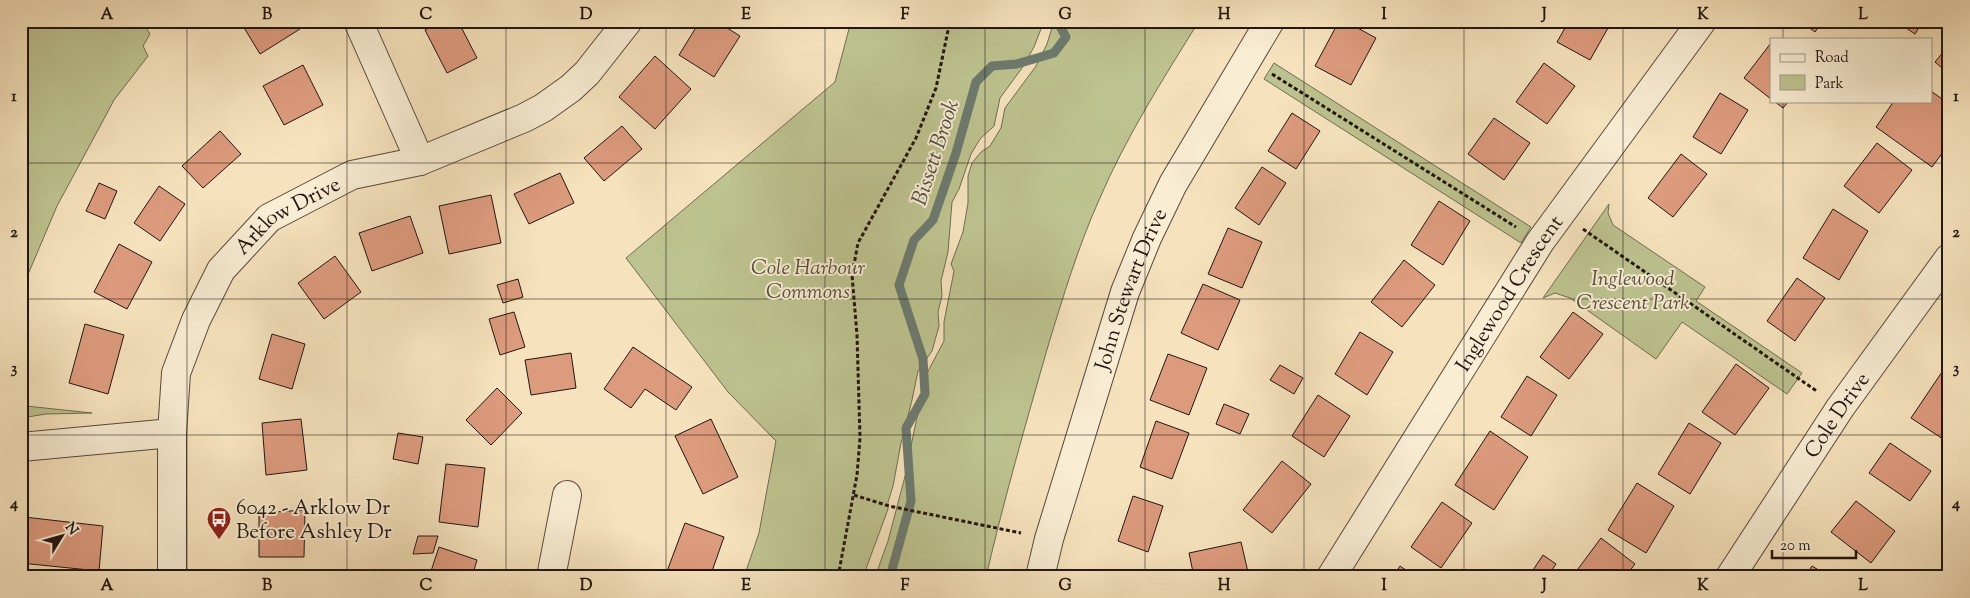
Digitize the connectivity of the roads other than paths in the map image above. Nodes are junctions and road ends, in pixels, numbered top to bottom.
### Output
1 (358, 21) edge
2 (628, 21) edge
3 (1270, 21) edge
4 (1702, 21) edge
5 (420, 161) junction
6 (1949, 258) edge
7 (172, 432) junction
8 (21, 447) edge
9 (566, 496) dead end
10 (172, 577) edge
11 (551, 577) edge
12 (1040, 577) edge
13 (1331, 577) edge
14 (1730, 577) edge

1 - 5 street
2 - 5 street, Arklow Drive
3 - 12 street, John Stewart Drive
4 - 13 street, Inglewood Crescent
5 - 7 street, Arklow Drive
6 - 14 street, Cole Drive
7 - 8 street
7 - 10 street, Arklow Drive
9 - 11 street

